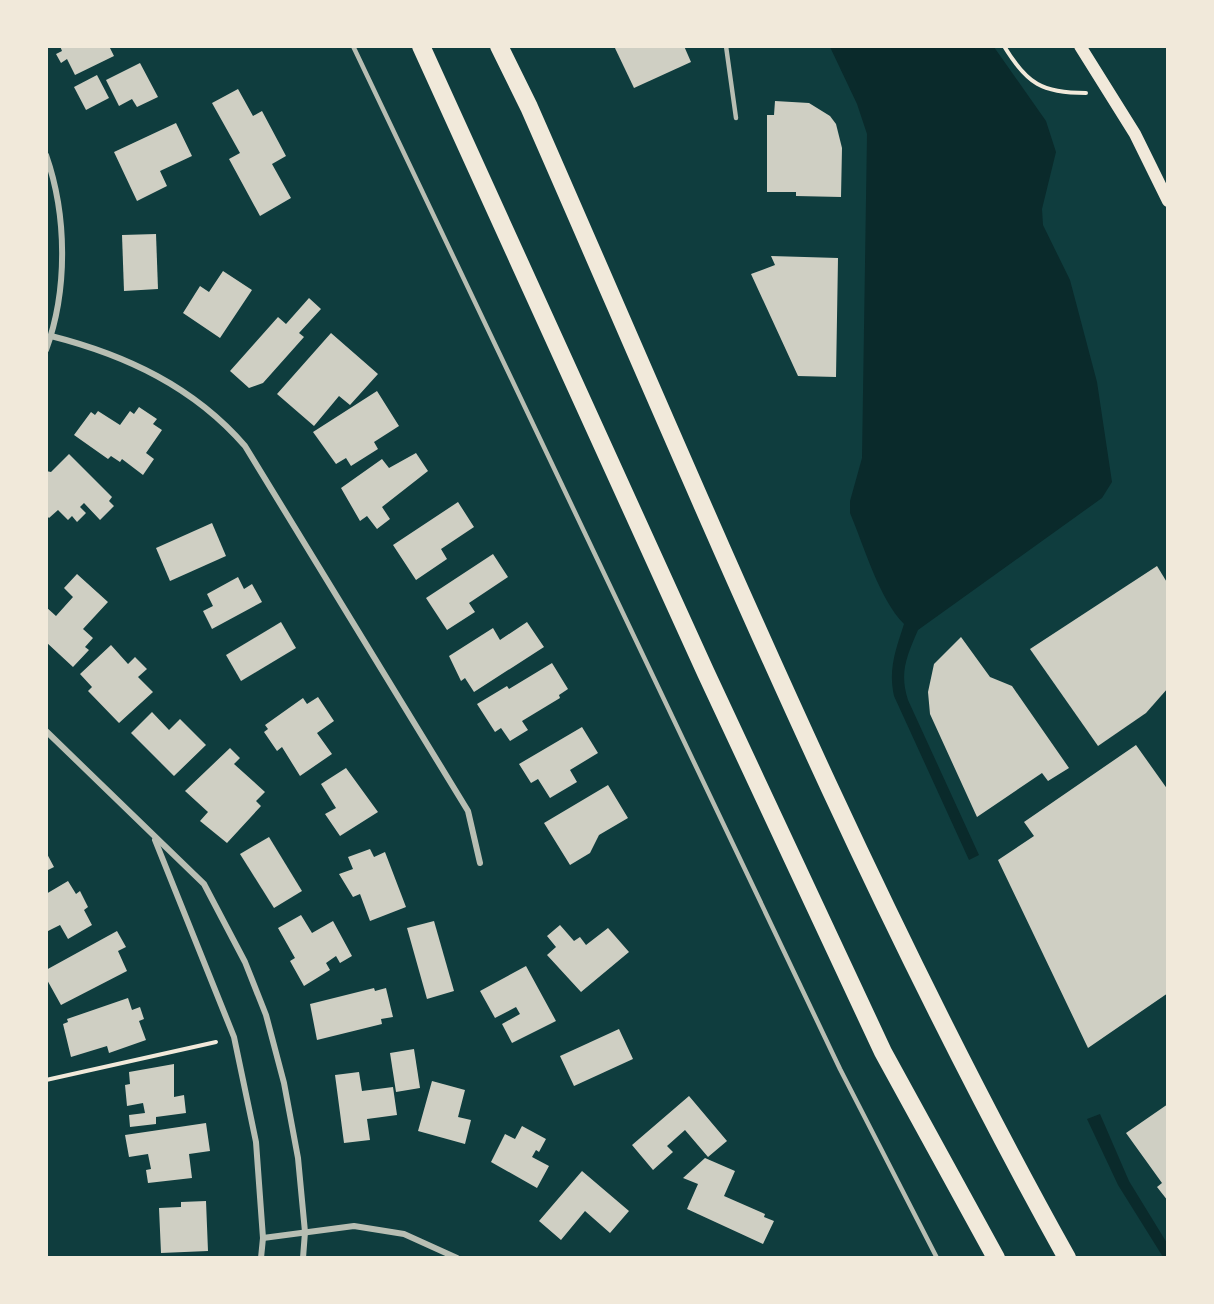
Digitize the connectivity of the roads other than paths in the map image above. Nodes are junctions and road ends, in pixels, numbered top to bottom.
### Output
1 (353, 46) edge
2 (421, 46) edge
3 (500, 46) edge
4 (726, 46) edge
5 (1080, 46) edge
6 (736, 118) dead end
7 (46, 154) edge
8 (1167, 201) edge
9 (51, 336) junction
10 (46, 350) edge
11 (46, 731) edge
12 (154, 837) junction
13 (480, 864) dead end
14 (305, 1232) junction
15 (262, 1238) junction
16 (261, 1257) edge
17 (303, 1257) edge
18 (457, 1257) edge
19 (937, 1257) edge
20 (996, 1257) edge
21 (1067, 1257) edge

1 - 19 lane
2 - 20 highway
3 - 21 highway
4 - 6 lane
5 - 8 main road
7 - 9 street
9 - 10 street
9 - 13 street
11 - 12 street
12 - 14 street
12 - 15 street
14 - 15 street
14 - 17 street
14 - 18 street
15 - 16 street

